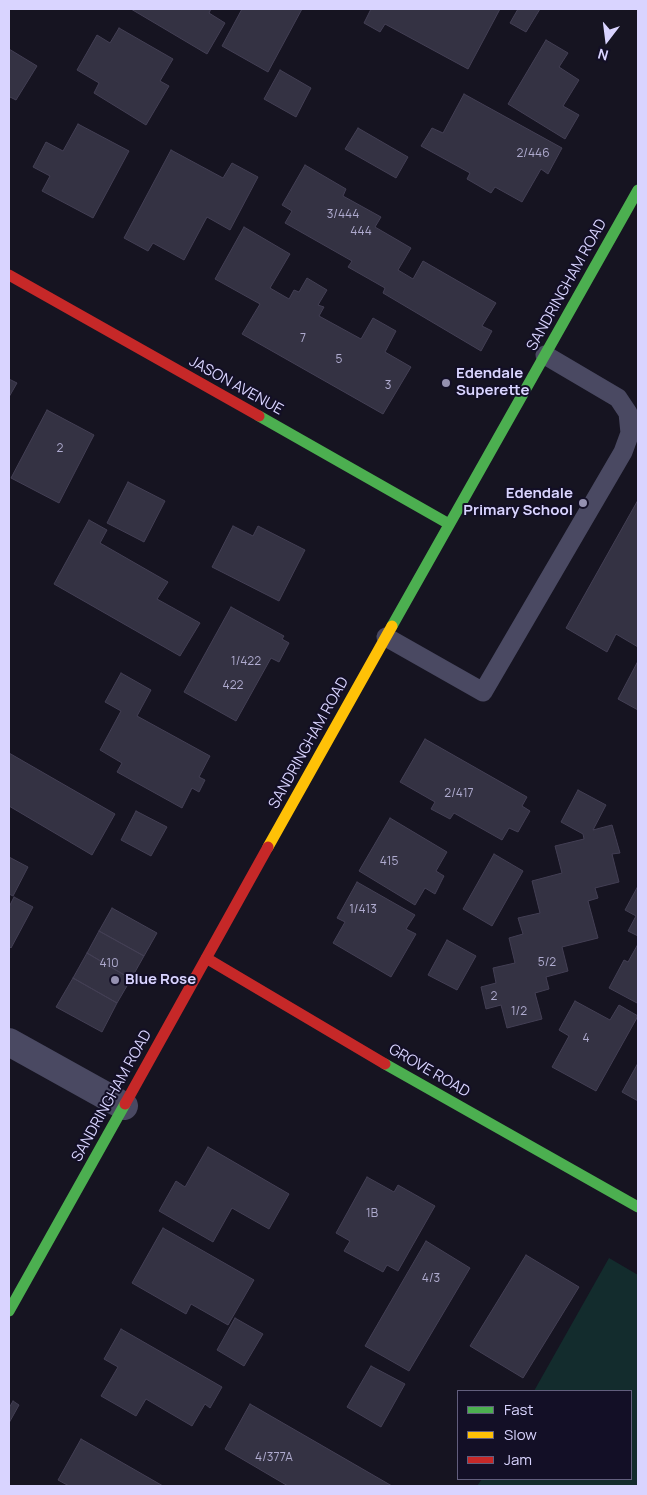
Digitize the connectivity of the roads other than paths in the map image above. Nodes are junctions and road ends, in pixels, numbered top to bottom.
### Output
1 (638, 190) edge
2 (9, 275) edge
3 (545, 355) junction
4 (449, 524) junction
5 (386, 637) junction
6 (206, 958) junction
7 (9, 1042) edge
8 (124, 1106) junction
9 (638, 1207) edge
10 (9, 1311) edge

1 - 3 main road, SANDRINGHAM ROAD
2 - 4 main road, JASON AVENUE
3 - 4 main road, SANDRINGHAM ROAD
3 - 5 lane
4 - 5 main road, SANDRINGHAM ROAD
5 - 6 main road, SANDRINGHAM ROAD
6 - 8 main road, SANDRINGHAM ROAD
6 - 9 main road, GROVE ROAD
7 - 8 street
8 - 10 main road, SANDRINGHAM ROAD

